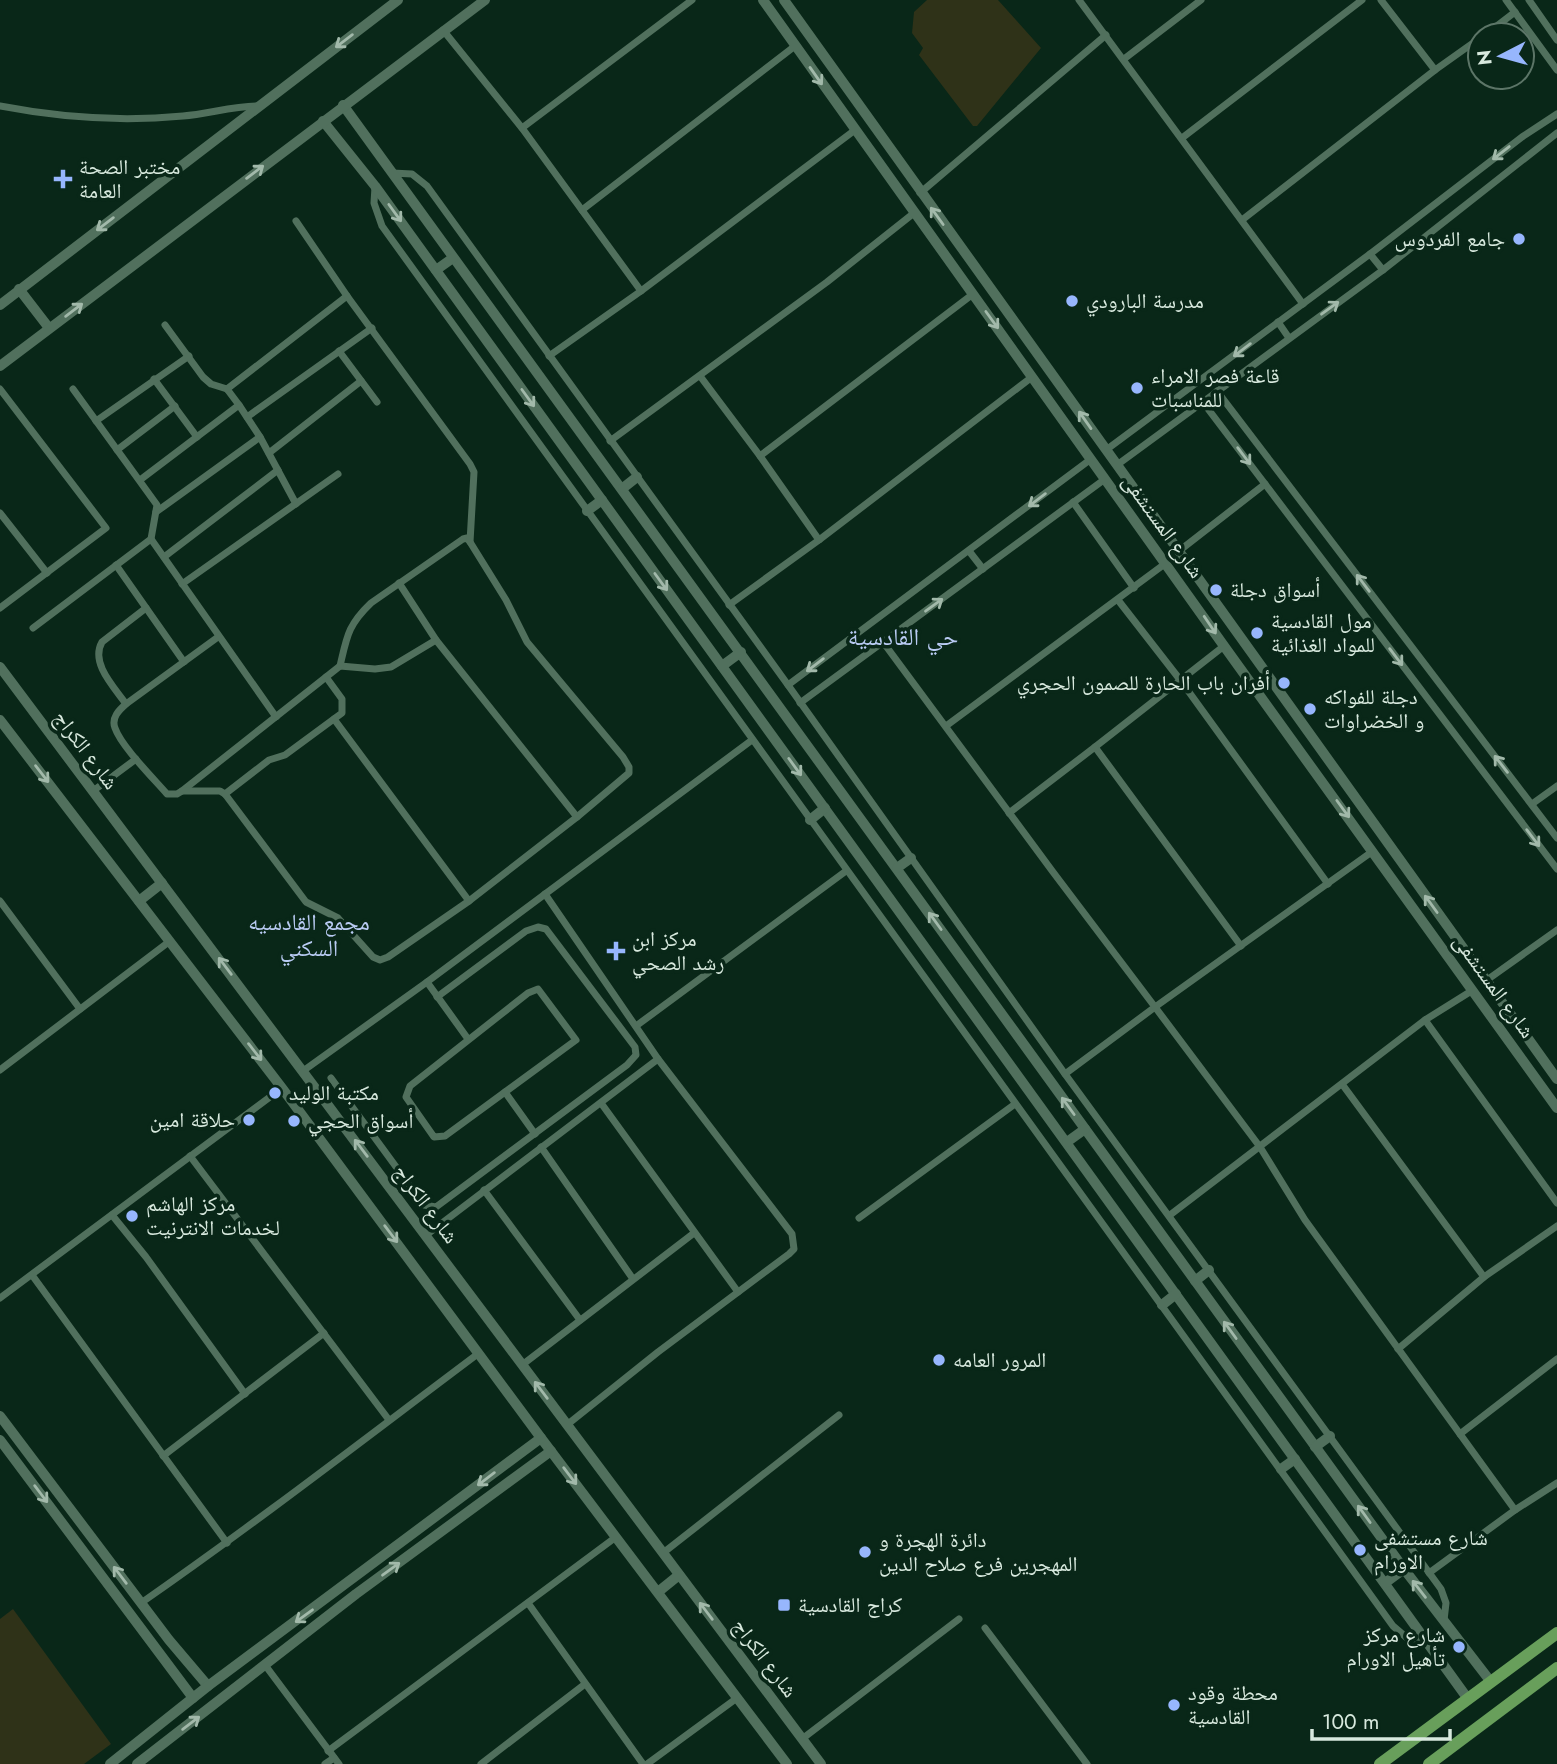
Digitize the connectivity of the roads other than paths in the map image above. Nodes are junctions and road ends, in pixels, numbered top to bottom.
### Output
1 (398, 0) edge
2 (485, 0) edge
3 (692, 0) edge
4 (763, 0) edge
5 (1079, 0) edge
6 (1202, 0) edge
7 (1362, 0) edge
8 (1381, 0) edge
9 (1506, 0) edge
10 (785, 2) edge
11 (1534, 2) edge
12 (1515, 12) junction
13 (772, 13) junction
14 (1503, 21) edge
15 (443, 30) junction
16 (1106, 35) junction
17 (1557, 40) edge
18 (795, 46) junction
19 (1466, 48) edge
20 (1124, 59) junction
21 (1435, 70) junction
22 (1557, 70) edge
23 (344, 105) junction
24 (0, 106) edge
25 (259, 106) junction
26 (1557, 114) edge
27 (323, 121) junction
28 (522, 128) junction
29 (855, 130) junction
30 (1557, 133) edge
31 (1182, 138) junction
32 (392, 173) junction
33 (376, 186) junction
34 (920, 193) junction
35 (582, 210) junction
36 (914, 213) junction
37 (1242, 220) junction
38 (296, 221) dead end
39 (957, 244) junction
40 (944, 254) junction
41 (1370, 254) junction
42 (453, 258) junction
43 (436, 270) junction
44 (1382, 270) junction
45 (19, 289) junction
46 (641, 291) junction
47 (973, 294) junction
48 (347, 296) junction
49 (1303, 303) junction
50 (0, 304) edge
51 (1278, 323) junction
52 (165, 325) dead end
53 (49, 328) junction
54 (372, 328) junction
55 (1289, 338) junction
56 (339, 351) junction
57 (189, 356) junction
58 (548, 356) junction
59 (0, 366) edge
60 (700, 376) junction
61 (1032, 377) junction
62 (154, 379) junction
63 (360, 381) junction
64 (0, 389) edge
65 (73, 389) dead end
66 (227, 389) junction
67 (1217, 391) junction
68 (1202, 401) junction
69 (376, 402) dead end
70 (239, 405) junction
71 (174, 406) junction
72 (247, 417) junction
73 (96, 421) junction
74 (197, 437) junction
75 (260, 437) junction
76 (610, 441) junction
77 (117, 450) junction
78 (1107, 450) junction
79 (269, 453) junction
80 (760, 456) junction
81 (1091, 459) junction
82 (1117, 465) junction
83 (278, 470) junction
84 (338, 474) dead end
85 (637, 477) junction
86 (1105, 479) junction
87 (140, 480) junction
88 (1265, 484) junction
89 (623, 488) junction
90 (602, 500) junction
91 (1073, 502) junction
92 (296, 504) junction
93 (587, 511) junction
94 (0, 513) edge
95 (156, 513) junction
96 (151, 539) junction
97 (819, 540) junction
98 (470, 542) junction
99 (969, 551) junction
100 (1179, 551) junction
101 (164, 557) junction
102 (1166, 563) junction
103 (116, 565) junction
104 (983, 569) junction
105 (47, 573) junction
106 (399, 583) junction
107 (182, 584) junction
108 (1134, 587) junction
109 (1118, 600) junction
110 (729, 605) junction
111 (0, 608) edge
112 (146, 608) junction
113 (1393, 624) junction
114 (33, 628) dead end
115 (1379, 634) junction
116 (218, 636) junction
117 (436, 640) junction
118 (883, 642) junction
119 (1224, 646) junction
120 (741, 652) junction
121 (184, 662) junction
122 (340, 666) junction
123 (722, 666) junction
124 (0, 667) edge
125 (326, 677) junction
126 (1181, 681) junction
127 (788, 685) junction
128 (1286, 698) junction
129 (800, 703) junction
130 (126, 704) junction
131 (1270, 709) junction
132 (276, 717) junction
133 (334, 719) junction
134 (0, 720) edge
135 (946, 726) junction
136 (752, 740) junction
137 (1095, 747) junction
138 (136, 759) junction
139 (1557, 786) edge
140 (93, 791) junction
141 (182, 791) junction
142 (225, 794) junction
143 (1532, 804) junction
144 (825, 808) junction
145 (1009, 813) junction
146 (577, 817) junction
147 (810, 820) junction
148 (1557, 838) edge
149 (1373, 851) junction
150 (911, 858) junction
151 (897, 868) junction
152 (1557, 869) edge
153 (846, 871) junction
154 (162, 883) junction
155 (1328, 884) junction
156 (545, 894) junction
157 (0, 901) edge
158 (139, 901) junction
159 (469, 901) junction
160 (1557, 930) edge
161 (170, 941) junction
162 (1241, 946) junction
163 (1487, 980) junction
164 (427, 982) junction
165 (1473, 990) junction
166 (437, 997) junction
167 (1155, 1007) junction
168 (80, 1009) junction
169 (1425, 1020) junction
170 (636, 1026) junction
171 (468, 1039) junction
172 (658, 1059) junction
173 (0, 1070) edge
174 (303, 1071) junction
175 (1065, 1074) junction
176 (1554, 1075) edge
177 (331, 1078) dead end
178 (1538, 1082) junction
179 (1342, 1084) junction
180 (282, 1088) junction
181 (505, 1092) junction
182 (601, 1103) junction
183 (1015, 1104) junction
184 (1557, 1108) edge
185 (1085, 1129) junction
186 (535, 1134) junction
187 (1067, 1142) junction
188 (541, 1147) junction
189 (1260, 1147) junction
190 (190, 1156) junction
191 (484, 1191) junction
192 (1557, 1203) edge
193 (112, 1215) junction
194 (1170, 1215) junction
195 (859, 1218) dead end
196 (1557, 1226) edge
197 (694, 1233) junction
198 (425, 1236) junction
199 (1209, 1270) junction
200 (32, 1275) junction
201 (1484, 1277) junction
202 (633, 1279) junction
203 (1195, 1281) junction
204 (738, 1292) junction
205 (1176, 1294) junction
206 (0, 1298) edge
207 (1162, 1306) junction
208 (580, 1320) junction
209 (324, 1333) junction
210 (1398, 1349) junction
211 (479, 1353) junction
212 (1557, 1359) edge
213 (522, 1364) junction
214 (244, 1394) junction
215 (839, 1415) dead end
216 (0, 1416) edge
217 (389, 1420) junction
218 (568, 1424) junction
219 (1460, 1434) junction
220 (1330, 1436) junction
221 (541, 1438) junction
222 (0, 1440) edge
223 (1315, 1447) junction
224 (551, 1451) junction
225 (163, 1456) junction
226 (1296, 1460) junction
227 (1281, 1469) junction
228 (1557, 1483) edge
229 (1515, 1510) junction
230 (616, 1537) junction
231 (227, 1543) junction
232 (663, 1553) junction
233 (1404, 1569) junction
234 (1430, 1573) junction
235 (679, 1575) junction
236 (348, 1583) junction
237 (1385, 1583) junction
238 (657, 1592) junction
239 (356, 1594) junction
240 (141, 1603) junction
241 (528, 1604) junction
242 (959, 1619) dead end
243 (1443, 1621) junction
244 (985, 1628) dead end
245 (1557, 1633) edge
246 (169, 1640) junction
247 (1425, 1640) junction
248 (157, 1649) junction
249 (265, 1665) junction
250 (1557, 1668) edge
251 (1491, 1682) junction
252 (586, 1684) junction
253 (208, 1686) junction
254 (193, 1698) junction
255 (737, 1698) junction
256 (1468, 1699) junction
257 (802, 1739) junction
258 (334, 1757) edge
259 (110, 1764) edge
260 (137, 1764) edge
261 (325, 1764) edge
262 (481, 1764) edge
263 (645, 1764) edge
264 (787, 1764) edge
265 (821, 1764) edge
266 (1087, 1764) edge
267 (1380, 1764) edge
268 (1429, 1764) edge

1 -> 25 street
2 - 15 street
3 - 28 street
4 - 13 street, شارع المستشفى
5 - 16 street
6 - 20 street
7 - 31 street
8 - 21 street
9 - 12 street
10 - 13 street
10 - 34 street, شارع المستشفى
11 - 17 street
12 - 14 street
12 - 22 street
13 - 18 street, شارع المستشفى
15 - 23 street
15 - 28 street
16 - 20 street
16 - 34 street
18 -> 29 street, شارع المستشفى
18 - 35 street
19 - 21 street
20 - 31 street
21 - 37 street
23 - 27 street
23 - 32 street
24 - 25 street
25 -> 45 street
26 -> 41 street
27 - 33 street
53 -> 27 street
28 - 35 street
29 - 36 street, شارع المستشفى
29 - 46 street
30 - 44 street
31 - 37 street
32 - 42 street
32 - 58 street
33 -> 43 street
33 - 93 street
39 -> 34 street, شارع المستشفى
35 - 46 street
36 - 40 street, شارع المستشفى
36 - 60 street
37 - 49 street
38 - 48 street
39 - 40 street
78 -> 39 street, شارع المستشفى
40 - 47 street, شارع المستشفى
41 - 44 street
41 - 49 street
42 - 43 street
42 - 89 street
43 -> 90 street
55 -> 44 street
45 - 50 street
45 - 53 street
46 - 58 street
47 -> 61 street, شارع المستشفى
47 - 80 street
48 - 54 street
48 - 66 street
49 - 51 street
51 - 55 street
51 -> 78 street
52 - 57 street
53 - 59 street
54 - 56 street
54 - 98 street
55 - 67 street
56 - 63 street
56 - 72 street
57 - 62 street
57 - 66 street
58 - 76 street
60 - 76 street
60 - 80 street
61 - 81 street, شارع المستشفى
61 - 97 street
62 - 71 street
62 - 73 street
63 - 69 street
63 - 79 street
64 - 105 street
65 - 73 street
66 - 70 street
67 - 68 street
113 -> 67 street
68 - 82 street
68 -> 88 street
70 - 72 street
70 - 74 street
71 - 74 street
71 - 77 street
72 - 75 street
73 - 77 street
74 - 87 street
75 - 79 street
75 - 95 street
76 - 85 street
77 - 87 street
78 - 82 street, شارع المستشفى
79 - 83 street
80 - 97 street
81 - 86 street, شارع المستشفى
81 -> 99 street
82 - 100 street, شارع المستشفى
83 - 92 street
83 - 101 street
84 - 92 street
85 - 89 street
85 - 110 street
86 - 91 street
86 - 102 street, شارع المستشفى
87 - 95 street
88 - 100 street
88 - 115 street
89 - 120 street
90 - 93 street
90 -> 123 street
91 - 104 street
91 - 108 street
92 - 107 street
93 - 136 street
94 - 105 street
95 - 96 street
96 - 101 street
96 - 103 street
97 - 110 street
98 - 106 street
98 - 146 street
99 - 104 street
99 -> 127 street
100 - 128 street, شارع المستشفى
101 - 107 street
102 - 108 street
102 -> 119 street, شارع المستشفى
103 - 112 street
103 - 114 street
118 -> 104 street
105 - 111 street
106 - 117 street
106 - 122 street
107 - 116 street
108 - 109 street
109 - 126 street
109 - 135 street
110 - 127 street
112 - 121 street
112 - 130 street
113 - 115 street
143 -> 113 street
115 -> 152 street
116 - 121 street
116 - 132 street
117 - 122 street
117 - 146 street
118 - 129 street
118 - 135 street
119 - 126 street
119 - 131 street, شارع المستشفى
120 - 123 street
120 - 151 street
121 - 130 street
122 - 125 street
123 -> 144 street
124 - 140 street, شارع الكراج
125 - 132 street
125 - 133 street
126 - 137 street
126 - 155 street
127 - 129 street
128 - 131 street
163 -> 128 street, شارع المستشفى
129 - 150 street
130 - 138 street
131 -> 149 street, شارع المستشفى
132 - 141 street
133 - 142 street
133 - 159 street
134 -> 158 street
135 - 145 street
136 - 147 street
136 - 156 street
137 - 145 street
137 - 162 street
138 - 140 street
138 - 141 street
139 - 143 street
140 - 154 street, شارع الكراج
141 - 142 street
142 - 159 street
143 - 148 street
144 - 147 street
144 - 187 street
145 - 167 street
146 - 159 street
147 - 153 street
149 - 155 street
149 - 165 street, شارع المستشفى
150 - 151 street
150 - 175 street
185 -> 151 street
153 - 170 street
153 - 183 street
154 - 158 street
174 -> 154 street, شارع الكراج
155 - 162 street
156 - 164 street
156 - 170 street
157 - 168 street
158 - 161 street
160 - 163 street
161 - 168 street
161 -> 180 street
162 - 167 street
163 - 176 street, شارع المستشفى
164 - 166 street
164 - 174 street
165 - 169 street
165 - 178 street, شارع المستشفى
166 - 171 street
166 - 186 street
167 - 175 street
167 - 189 street
168 - 173 street
169 - 179 street
169 - 192 street
170 - 172 street
171 - 181 street
171 - 181 street
172 - 182 street
172 - 204 street
198 -> 174 street, شارع الكراج
175 - 194 street
176 - 178 street
177 - 186 street
178 - 184 street, شارع المستشفى
179 - 189 street
179 - 201 street
180 - 190 street
180 -> 211 street
181 - 186 street
182 - 188 street
182 - 197 street
183 - 195 street
183 - 207 street
185 - 187 street
185 - 203 street
187 - 205 street
188 - 191 street
188 - 202 street
189 - 194 street
189 - 210 street
190 - 193 street
190 - 209 street
191 - 198 street
191 - 208 street
193 - 200 street
193 - 214 street
194 - 199 street
196 - 201 street
197 - 202 street
197 - 204 street
198 - 213 street, شارع الكراج
199 - 203 street
199 - 220 street
200 - 206 street
200 - 225 street
201 - 210 street
202 - 208 street
223 -> 203 street
204 - 218 street
205 - 207 street
205 - 226 street
207 - 227 street
208 - 213 street
209 - 214 street
209 - 217 street
210 - 219 street
211 - 217 street
211 - 221 street
212 - 219 street
218 -> 213 street, شارع الكراج
214 - 225 street
215 - 232 street
240 -> 216 street
217 - 231 street
218 - 232 street, شارع الكراج
219 - 229 street
220 - 223 street
220 - 234 street
221 - 224 street
221 -> 236 street
222 -> 248 street
233 -> 223 street
224 -> 230 street
239 -> 224 street
225 - 231 street
226 - 227 street
226 - 237 street
227 - 247 street
228 - 229 street
229 - 234 street
230 - 238 street
230 - 241 street
231 - 240 street
232 - 235 street, شارع الكراج
233 - 237 street
243 -> 233 street
234 - 243 street
235 - 238 street
257 -> 235 street, شارع الكراج
236 - 239 street
236 -> 253 street
237 - 247 street
238 - 255 street
239 - 249 street
240 - 246 street
241 - 252 street
241 - 258 street
242 - 257 street
243 - 251 street
244 - 266 street
245 - 251 main road
246 - 248 street
246 - 253 street
247 - 256 street
248 - 254 street
249 - 258 street
260 -> 249 street
250 - 268 main road
251 - 256 main road
252 - 262 street
252 - 263 street
253 - 254 street
254 - 259 street
255 - 263 street
255 - 264 street
256 - 267 main road
257 - 265 street, شارع الكراج
258 - 261 street

